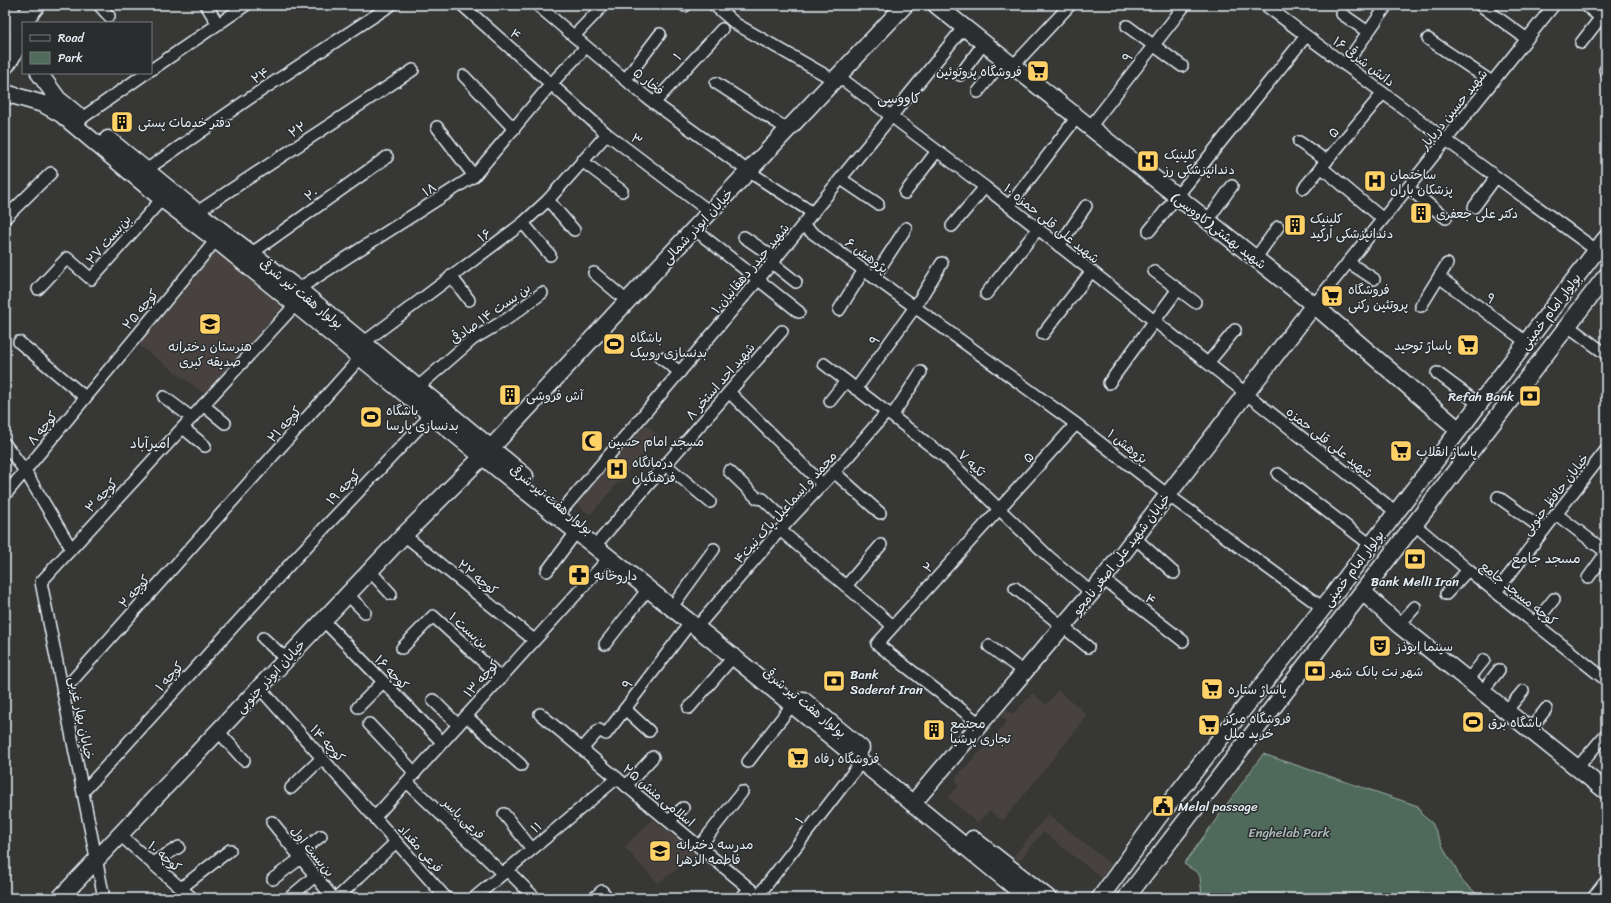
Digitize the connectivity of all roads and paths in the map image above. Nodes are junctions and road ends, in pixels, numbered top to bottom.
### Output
1 (36, 5) edge
2 (99, 5) edge
3 (206, 5) edge
4 (246, 5) edge
5 (391, 5) edge
6 (462, 5) edge
7 (538, 5) edge
8 (714, 5) edge
9 (905, 5) edge
10 (936, 5) edge
11 (1185, 5) edge
12 (1387, 5) edge
13 (1480, 5) edge
14 (1554, 5) edge
15 (1585, 5) edge
16 (1068, 6) edge
17 (1271, 7) edge
18 (5, 8) edge
19 (600, 9) dead end
20 (1342, 14) dead end
21 (109, 16) dead end
22 (1603, 19) edge
23 (27, 22) edge
24 (218, 24) junction
25 (1127, 26) dead end
26 (964, 27) junction
27 (722, 29) dead end
28 (21, 32) edge
29 (1368, 32) junction
30 (660, 34) dead end
31 (574, 36) junction
32 (1306, 36) junction
33 (1428, 39) dead end
34 (1527, 39) junction
35 (984, 43) junction
36 (1581, 43) dead end
37 (1154, 45) junction
38 (586, 46) junction
39 (1009, 63) junction
40 (5, 65) edge
41 (1344, 65) junction
42 (1182, 66) dead end
43 (152, 69) edge
44 (413, 70) dead end
45 (40, 74) edge
46 (145, 74) edge
47 (960, 75) dead end
48 (464, 76) dead end
49 (836, 78) junction
50 (625, 80) junction
51 (1492, 82) junction
52 (716, 83) dead end
53 (551, 84) junction
54 (978, 92) dead end
55 (5, 93) edge
56 (1383, 93) junction
57 (654, 103) junction
58 (892, 116) junction
59 (1077, 117) junction
60 (82, 118) junction
61 (437, 127) dead end
62 (1090, 127) junction
63 (514, 128) junction
64 (788, 129) junction
65 (607, 134) junction
66 (1446, 140) junction
67 (1299, 142) dead end
68 (937, 151) junction
69 (388, 157) dead end
70 (582, 161) junction
71 (1324, 164) junction
72 (146, 170) junction
73 (748, 171) junction
74 (51, 173) dead end
75 (474, 176) junction
76 (1496, 177) junction
77 (841, 179) junction
78 (1232, 186) dead end
79 (985, 187) junction
80 (1304, 188) dead end
81 (1408, 188) junction
82 (622, 191) dead end
83 (905, 194) dead end
84 (1176, 196) junction
85 (162, 199) junction
86 (548, 200) junction
87 (878, 204) dead end
88 (1009, 206) junction
89 (1086, 206) dead end
90 (1474, 207) dead end
91 (197, 212) junction
92 (710, 212) junction
93 (813, 213) junction
94 (5, 218) edge
95 (1383, 218) junction
96 (1446, 218) dead end
97 (1207, 221) junction
98 (523, 223) junction
99 (803, 226) junction
100 (952, 226) dead end
101 (1278, 227) dead end
102 (906, 228) dead end
103 (694, 229) junction
104 (1038, 229) junction
105 (574, 230) dead end
106 (1149, 231) dead end
107 (744, 237) dead end
108 (1606, 238) edge
109 (216, 240) junction
110 (1059, 246) junction
111 (1596, 250) junction
112 (252, 253) junction
113 (550, 255) dead end
114 (1255, 259) junction
115 (774, 261) junction
116 (1348, 262) junction
117 (942, 263) dead end
118 (1447, 264) dead end
119 (864, 270) junction
120 (1154, 271) dead end
121 (1091, 272) junction
122 (594, 273) dead end
123 (451, 276) junction
124 (1606, 276) edge
125 (273, 277) junction
126 (874, 277) junction
127 (1439, 277) junction
128 (1374, 279) dead end
129 (758, 280) junction
130 (796, 282) dead end
131 (38, 289) dead end
132 (1178, 289) junction
133 (542, 293) dead end
134 (986, 294) dead end
135 (297, 297) junction
136 (469, 300) dead end
137 (627, 301) junction
138 (1195, 302) dead end
139 (1314, 305) junction
140 (1421, 306) dead end
141 (915, 307) junction
142 (839, 310) dead end
143 (799, 312) dead end
144 (1154, 322) junction
145 (1568, 326) junction
146 (1235, 330) dead end
147 (782, 331) dead end
148 (1042, 334) dead end
149 (19, 342) dead end
150 (1526, 342) junction
151 (362, 350) junction
152 (1606, 354) edge
153 (661, 358) dead end
154 (1208, 363) junction
155 (824, 364) dead end
156 (680, 372) junction
157 (921, 372) dead end
158 (1437, 373) dead end
159 (846, 381) junction
160 (1109, 382) dead end
161 (418, 387) junction
162 (856, 389) junction
163 (729, 392) junction
164 (1246, 393) junction
165 (85, 397) junction
166 (164, 397) dead end
167 (830, 401) dead end
168 (1479, 404) junction
169 (203, 405) junction
170 (889, 414) junction
171 (431, 415) junction
172 (192, 418) junction
173 (225, 423) dead end
174 (1076, 424) junction
175 (182, 428) junction
176 (1459, 430) junction
177 (5, 444) edge
178 (205, 446) dead end
179 (1606, 450) edge
180 (487, 452) junction
181 (666, 465) junction
182 (25, 471) junction
183 (730, 471) dead end
184 (834, 472) junction
185 (1278, 474) dead end
186 (822, 484) junction
187 (5, 495) edge
188 (1168, 495) junction
189 (1498, 497) dead end
190 (710, 502) dead end
191 (564, 508) junction
192 (227, 509) joint
193 (1000, 509) junction
194 (1396, 512) junction
195 (880, 513) dead end
196 (1556, 514) junction
197 (1415, 525) junction
198 (784, 526) junction
199 (1544, 530) junction
200 (577, 532) junction
201 (404, 535) junction
202 (1135, 538) junction
203 (601, 539) junction
204 (881, 545) dead end
205 (1371, 545) junction
206 (71, 548) junction
207 (714, 548) dead end
208 (1606, 552) edge
209 (609, 558) junction
210 (1468, 570) junction
211 (370, 571) junction
212 (548, 571) dead end
213 (1174, 573) dead end
214 (1588, 578) dead end
215 (1103, 579) junction
216 (276, 580) joint
217 (41, 582) joint
218 (846, 586) junction
219 (1015, 588) dead end
220 (648, 589) junction
221 (1363, 592) junction
222 (1496, 592) junction
223 (1092, 593) junction
224 (347, 594) junction
225 (391, 594) dead end
226 (1446, 594) dead end
227 (1554, 599) dead end
228 (677, 600) junction
229 (1415, 607) dead end
230 (1323, 608) junction
231 (365, 612) dead end
232 (323, 620) junction
233 (697, 621) junction
234 (1535, 623) junction
235 (1399, 625) junction
236 (893, 626) junction
237 (1063, 626) junction
238 (263, 638) dead end
239 (534, 640) junction
240 (1183, 641) dead end
241 (605, 644) dead end
242 (989, 646) dead end
243 (1088, 647) dead end
244 (402, 648) dead end
245 (733, 657) junction
246 (286, 659) junction
247 (1484, 660) dead end
248 (754, 667) junction
249 (1499, 670) dead end
250 (1024, 672) junction
251 (500, 678) junction
252 (1468, 680) junction
253 (1606, 680) edge
254 (383, 682) junction
255 (259, 688) junction
256 (63, 691) junction
257 (1523, 691) dead end
258 (1482, 692) junction
259 (432, 700) dead end
260 (792, 705) junction
261 (358, 707) dead end
262 (689, 708) dead end
263 (625, 709) junction
264 (1546, 709) dead end
265 (1506, 710) junction
266 (540, 714) dead end
267 (466, 716) junction
268 (369, 724) dead end
269 (980, 724) junction
270 (458, 725) junction
271 (1530, 730) junction
272 (218, 731) junction
273 (649, 731) dead end
274 (1606, 734) edge
275 (442, 742) junction
276 (582, 749) junction
277 (653, 757) dead end
278 (322, 758) junction
279 (244, 760) dead end
280 (862, 761) junction
281 (748, 762) dead end
282 (521, 765) dead end
283 (1576, 768) junction
284 (415, 773) junction
285 (617, 778) junction
286 (407, 782) junction
287 (626, 786) junction
288 (291, 788) dead end
289 (1606, 791) edge
290 (83, 792) junction
291 (742, 792) dead end
292 (919, 796) junction
293 (683, 808) dead end
294 (504, 814) dead end
295 (375, 817) junction
296 (669, 821) junction
297 (272, 822) dead end
298 (120, 835) junction
299 (321, 836) dead end
300 (396, 842) junction
301 (179, 847) dead end
302 (699, 847) junction
303 (230, 850) dead end
304 (532, 850) junction
305 (299, 856) junction
306 (96, 860) junction
307 (152, 863) junction
308 (505, 872) junction
309 (315, 876) junction
310 (273, 879) dead end
311 (1606, 885) edge
312 (181, 888) junction
313 (756, 894) edge
314 (60, 898) edge
315 (104, 898) edge
316 (192, 898) edge
317 (289, 898) edge
318 (333, 898) edge
319 (337, 898) edge
320 (446, 898) edge
321 (474, 898) edge
322 (535, 898) edge
323 (741, 898) edge
324 (1028, 898) edge
325 (1048, 898) edge
326 (1100, 898) edge
327 (1126, 898) edge
328 (1596, 898) edge

1 - 23 main road
2 - 21 street
3 - 24 street
4 - 24 street
5 - 72 street, ۲۴
6 - 53 street, ۴
7 - 31 street, فخار ۵
8 - 49 street, شهید علی قلی حمزه ۱۰
9 - 49 main road, خیابان ابوذر شمالی
10 - 26 main road, شهید بهشتی(کاووسی)
11 - 37 street, ۹
12 - 29 street
13 - 34 street
14 - 34 street, شهید حسین دریابار
15 - 22 street
16 - 39 street
17 - 32 street, دانش شرقی ۱۶
18 - 28 main road
19 - 31 street
20 - 29 street
22 - 36 street
24 - 43 street
25 - 37 street
26 - 35 main road, شهید بهشتی(کاووسی)
26 - 58 street, شهید حیدر دهقانیان۱۰
27 - 57 street, ۱
28 - 40 main road
29 - 41 street
30 - 50 street
31 - 38 street, فخار ۵
32 - 41 street, دانش شرقی ۱۶
32 - 84 street
33 - 51 street
34 - 51 street, شهید حسین دریابار
35 - 39 main road, شهید بهشتی(کاووسی)
35 - 47 street
37 - 42 street
37 - 62 street, ۹
38 - 50 street, فخار ۵
38 - 53 street, ۱۸
39 - 54 street
39 - 59 main road, شهید بهشتی(کاووسی)
41 - 56 street, دانش شرقی ۱۶
44 - 91 street, ۲۲
45 - 60 main road, بولوار هفت تیر شرقی
46 - 60 street
48 - 63 street
49 - 58 street, شهید علی قلی حمزه ۱۰
49 - 64 main road, خیابان ابوذر شمالی
50 - 57 street, فخار ۵
51 - 66 street, شهید حسین دریابار
52 - 64 street
53 - 63 street, ۱۸
53 - 65 street, ۳
55 - 85 main road, بولوار هفت تیر شرقی
56 - 66 street, دانش شرقی ۱۶
56 - 71 street, ۵
57 - 73 street, فخار ۵
58 - 68 street, شهید علی قلی حمزه ۱۰
58 - 77 street, شهید حیدر دهقانیان۱۰
59 - 62 main road, شهید بهشتی(کاووسی)
59 - 88 street
60 - 72 main road, بولوار هفت تیر شرقی
61 - 75 street
62 - 84 main road, شهید بهشتی(کاووسی)
63 - 75 street, ۱۸
64 - 73 main road, خیابان ابوذر شمالی
65 - 70 street, ۱۶
65 - 92 street, ۳
66 - 76 street, دانش شرقی ۱۶
66 - 81 street, شهید حسین دریابار
67 - 71 street
68 - 79 street, شهید علی قلی حمزه ۱۰
68 - 83 street
69 - 112 street, ۲۰
70 - 82 street
70 - 86 street, ۱۶
71 - 80 street, ۵
71 - 95 street
72 - 91 main road, بولوار هفت تیر شرقی
73 - 92 main road, خیابان ابوذر شمالی
73 - 93 street, فخار ۵
74 - 94 street
75 - 135 street, ۱۸
76 - 90 street
76 - 111 street, دانش شرقی ۱۶
77 - 87 street
77 - 93 street, شهید حیدر دهقانیان۱۰
78 - 97 street
79 - 88 street, شهید علی قلی حمزه ۱۰
79 - 100 street
81 - 95 street, شهید حسین دریابار
81 - 96 street
84 - 97 main road, شهید بهشتی(کاووسی)
84 - 106 street
85 - 109 main road, بولوار هفت تیر شرقی
85 - 131 street, بن‌بست ۲۷
86 - 98 street, ۱۶
86 - 105 street
88 - 104 street, شهید علی قلی حمزه ۱۰
89 - 110 street
91 - 112 main road, بولوار هفت تیر شرقی
92 - 103 main road, خیابان ابوذر شمالی
93 - 99 street, شهید حیدر دهقانیان۱۰
95 - 116 street, شهید حسین دریابار
97 - 114 main road, شهید بهشتی(کاووسی)
98 - 113 street
98 - 123 street, ۱۶
99 - 115 street, شهید حیدر دهقانیان۱۰
99 - 119 street, پژوهش ۶
101 - 114 street
102 - 126 street
103 - 129 street
103 - 137 main road, خیابان ابوذر شمالی
104 - 110 street, شهید علی قلی حمزه ۱۰
104 - 134 street
107 - 115 street
108 - 111 main road, بولوار امام خمینی
109 - 125 main road, بولوار هفت تیر شرقی
109 - 165 street, کوچه ۲۵
110 - 121 street, شهید علی قلی حمزه ۱۰
111 - 150 main road, بولوار امام خمینی
112 - 125 main road, بولوار هفت تیر شرقی
114 - 139 main road, شهید بهشتی(کاووسی)
115 - 129 street, شهید حیدر دهقانیان۱۰
115 - 130 street
116 - 128 street
116 - 139 street, شهید حسین دریابار
117 - 141 street, ۹
118 - 127 street
119 - 126 street, پژوهش ۶
119 - 142 street
120 - 132 street
121 - 144 street, شهید علی قلی حمزه ۱۰
121 - 148 street
122 - 137 street
123 - 136 street
123 - 151 street, ۱۶
124 - 145 main road, بولوار امام خمینی
125 - 135 main road, بولوار هفت تیر شرقی
126 - 141 street, پژوهش ۶
127 - 140 street
127 - 150 street, ۹
129 - 143 street
129 - 156 street, شهید حیدر دهقانیان۱۰
132 - 138 street
132 - 144 street
133 - 161 street, بن بست ۱۴ صادقی
135 - 151 main road, بولوار هفت تیر شرقی
135 - 169 street, ۱۸
137 - 180 main road, خیابان ابوذر شمالی
139 - 164 main road, خیابان شهید علی اصغر نامجو
139 - 176 main road, شهید بهشتی(کاووسی)
141 - 162 street, ۹
141 - 174 street, پژوهش ۱
144 - 154 street, شهید علی قلی حمزه ۱۰
144 - 160 street
145 - 152 street
145 - 197 main road, بولوار امام خمینی
146 - 154 street
147 - 163 street, شهید احد استخر ۸
149 - 165 street
150 - 168 main road, بولوار امام خمینی
151 - 161 main road, بولوار هفت تیر شرقی
151 - 171 main road, بولوار هفت تیر شرقی
151 - 192 street, کوچه ۲۱
153 - 156 street
154 - 164 street, شهید علی قلی حمزه ۱۰
155 - 159 street, تکیه ۷
156 - 191 street, شهید حیدر دهقانیان۱۰
157 - 170 street, محمد و اسماعیل پاک نیت۴
158 - 168 street
159 - 162 street, تکیه ۷
159 - 167 street
161 - 180 main road, بولوار هفت تیر شرقی
162 - 170 street, تکیه ۷
163 - 181 street, شهید احد استخر ۸
163 - 186 street
164 - 188 main road, خیابان شهید علی اصغر نامجو
164 - 194 street, شهید علی قلی حمزه
165 - 182 street, کوچه ۸
166 - 172 street
168 - 176 main road, بولوار امام خمینی
169 - 172 street, کوچه ۳
169 - 173 street
170 - 184 street, محمد و اسماعیل پاک نیت۴
170 - 193 street, تکیه ۷
171 - 180 main road, بولوار هفت تیر شرقی
171 - 216 street, کوچه ۱۹
172 - 175 street, کوچه ۳
174 - 188 street, پژوهش ۱
174 - 193 street, ۵
175 - 178 street
175 - 206 street, کوچه ۳
176 - 194 main road, بولوار امام خمینی
177 - 182 street
179 - 196 street, خیابان حافظ جنوبی
180 - 191 main road, بولوار هفت تیر شرقی
180 - 200 main road, بولوار هفت تیر شرقی
180 - 201 main road, خیابان ابوذر جنوبی
181 - 190 street
181 - 203 street, شهید احد استخر ۸
182 - 187 street, کوچه ۸
182 - 206 street
183 - 198 street
184 - 186 street, محمد و اسماعیل پاک نیت۴
184 - 195 street
185 - 205 street
186 - 198 street, محمد و اسماعیل پاک نیت۴
188 - 202 main road, خیابان شهید علی اصغر نامجو
188 - 230 street, پژوهش ۱
189 - 199 street
191 - 203 main road, بولوار هفت تیر شرقی
192 - 256 street, کوچه ۲
193 - 223 street, تکیه ۷
193 - 236 street, ۲
194 - 205 main road, بولوار امام خمینی
196 - 199 street, خیابان حافظ جنوبی
196 - 208 street
197 - 210 street, کوچه مسجد جامع
197 - 221 main road, بولوار امام خمینی
198 - 218 street
198 - 233 street, محمد و اسماعیل پاک نیت۴
199 - 222 street, خیابان حافظ جنوبی
200 - 209 main road, بولوار هفت تیر شرقی
200 - 212 street
201 - 211 main road, خیابان ابوذر جنوبی
201 - 239 street, کوچه ۲۲
202 - 213 street
202 - 215 main road, خیابان شهید علی اصغر نامجو
203 - 228 main road, بولوار هفت تیر شرقی
204 - 218 street
205 - 230 main road, بولوار امام خمینی
206 - 217 street, کوچه ۳
207 - 228 street
208 - 214 street
209 - 220 main road, بولوار هفت تیر شرقی
209 - 239 street, کوچه ۱۳
210 - 222 street, کوچه مسجد جامع
210 - 226 street
211 - 224 main road, خیابان ابوذر جنوبی
211 - 225 street
215 - 223 main road, خیابان شهید علی اصغر نامجو
215 - 240 street, ۴
216 - 290 street, کوچه ۱
217 - 256 street, خیابان بهار غربی
218 - 236 street
219 - 237 street
220 - 233 main road, بولوار هفت تیر شرقی
220 - 241 street
221 - 235 main road
221 - 327 main road, بولوار امام خمینی
222 - 234 street, کوچه مسجد جامع
223 - 237 main road, خیابان شهید علی اصغر نامجو
224 - 231 street
224 - 232 main road, خیابان ابوذر جنوبی
227 - 234 street
228 - 233 main road, بولوار هفت تیر شرقی
229 - 235 street
230 - 326 main road, بولوار امام خمینی
232 - 246 main road, خیابان ابوذر جنوبی
232 - 254 street, کوچه ۱۶
233 - 245 main road, بولوار هفت تیر شرقی
233 - 248 main road, بولوار هفت تیر شرقی
233 - 263 street, ۹
234 - 253 street, کوچه مسجد جامع
235 - 252 main road
236 - 269 street, ۲
237 - 243 street
237 - 250 main road, خیابان شهید علی اصغر نامجو
238 - 246 street
239 - 251 street, کوچه ۱۳
242 - 250 street
244 - 251 street, بن‌بست ۱
245 - 248 main road, بولوار هفت تیر شرقی
245 - 262 street
246 - 255 main road, خیابان ابوذر جنوبی
247 - 252 street
248 - 260 main road, بولوار هفت تیر شرقی
248 - 292 main road, بولوار هفت تیر شرقی
249 - 258 street
250 - 269 main road, خیابان شهید علی اصغر نامجو
251 - 267 street, کوچه ۱۳
252 - 258 main road
254 - 261 street
254 - 275 street, کوچه ۱۶
255 - 272 main road, خیابان ابوذر جنوبی
255 - 278 street, کوچه ۱۴
256 - 290 street, خیابان بهار غربی
257 - 265 street
258 - 265 main road
259 - 270 street
260 - 280 main road, بولوار هفت تیر شرقی
260 - 281 street
263 - 273 street
263 - 276 street, ۹
264 - 271 street
265 - 271 main road
266 - 276 street, اسلامی منش ۲۵
267 - 270 street, کوچه ۱۳
267 - 282 street
268 - 284 street
269 - 292 main road, خیابان شهید علی اصغر نامجو
270 - 275 street, کوچه ۱۳
271 - 283 main road
272 - 279 street
272 - 298 main road, خیابان ابوذر جنوبی
274 - 283 street
275 - 284 street, کوچه ۱۳
276 - 285 street, اسلامی منش ۲۵
277 - 287 street
278 - 288 street
278 - 295 street, کوچه ۱۴
280 - 313 street, ۱
280 - 324 main road, بولوار هفت تیر شرقی
283 - 289 main road
284 - 286 street, کوچه ۱۳
285 - 287 street, اسلامی منش ۲۵
285 - 304 street, ۱۱
286 - 295 street, کوچه ۱۳
286 - 308 street, فرعی یاسر
287 - 296 street, اسلامی منش ۲۵
290 - 306 street, خیابان بهار غربی
291 - 302 street
292 - 325 main road, بولوار هفت تیر شرقی
293 - 296 street
294 - 304 street
295 - 300 street, فرعی مقداد
296 - 302 street, اسلامی منش ۲۵
297 - 305 street, بن‌بست اول
298 - 306 main road, خیابان ابوذر جنوبی
298 - 307 street, کوچه ۱۰
299 - 305 street
300 - 319 street
300 - 320 street, فرعی مقداد
301 - 307 street
302 - 313 street, اسلامی منش ۲۵
303 - 312 street
304 - 308 street, ۱۱
305 - 309 street, بن‌بست اول
305 - 310 street
306 - 314 main road, خیابان ابوذر جنوبی
306 - 315 street, خیابان بهار غربی
307 - 312 street, کوچه ۱۰
308 - 321 street, ۱۱
308 - 322 street, فرعی یاسر
309 - 317 street
309 - 318 street, بن‌بست اول
311 - 328 main road
312 - 316 street, کوچه ۱۰
313 - 323 street, ۱

